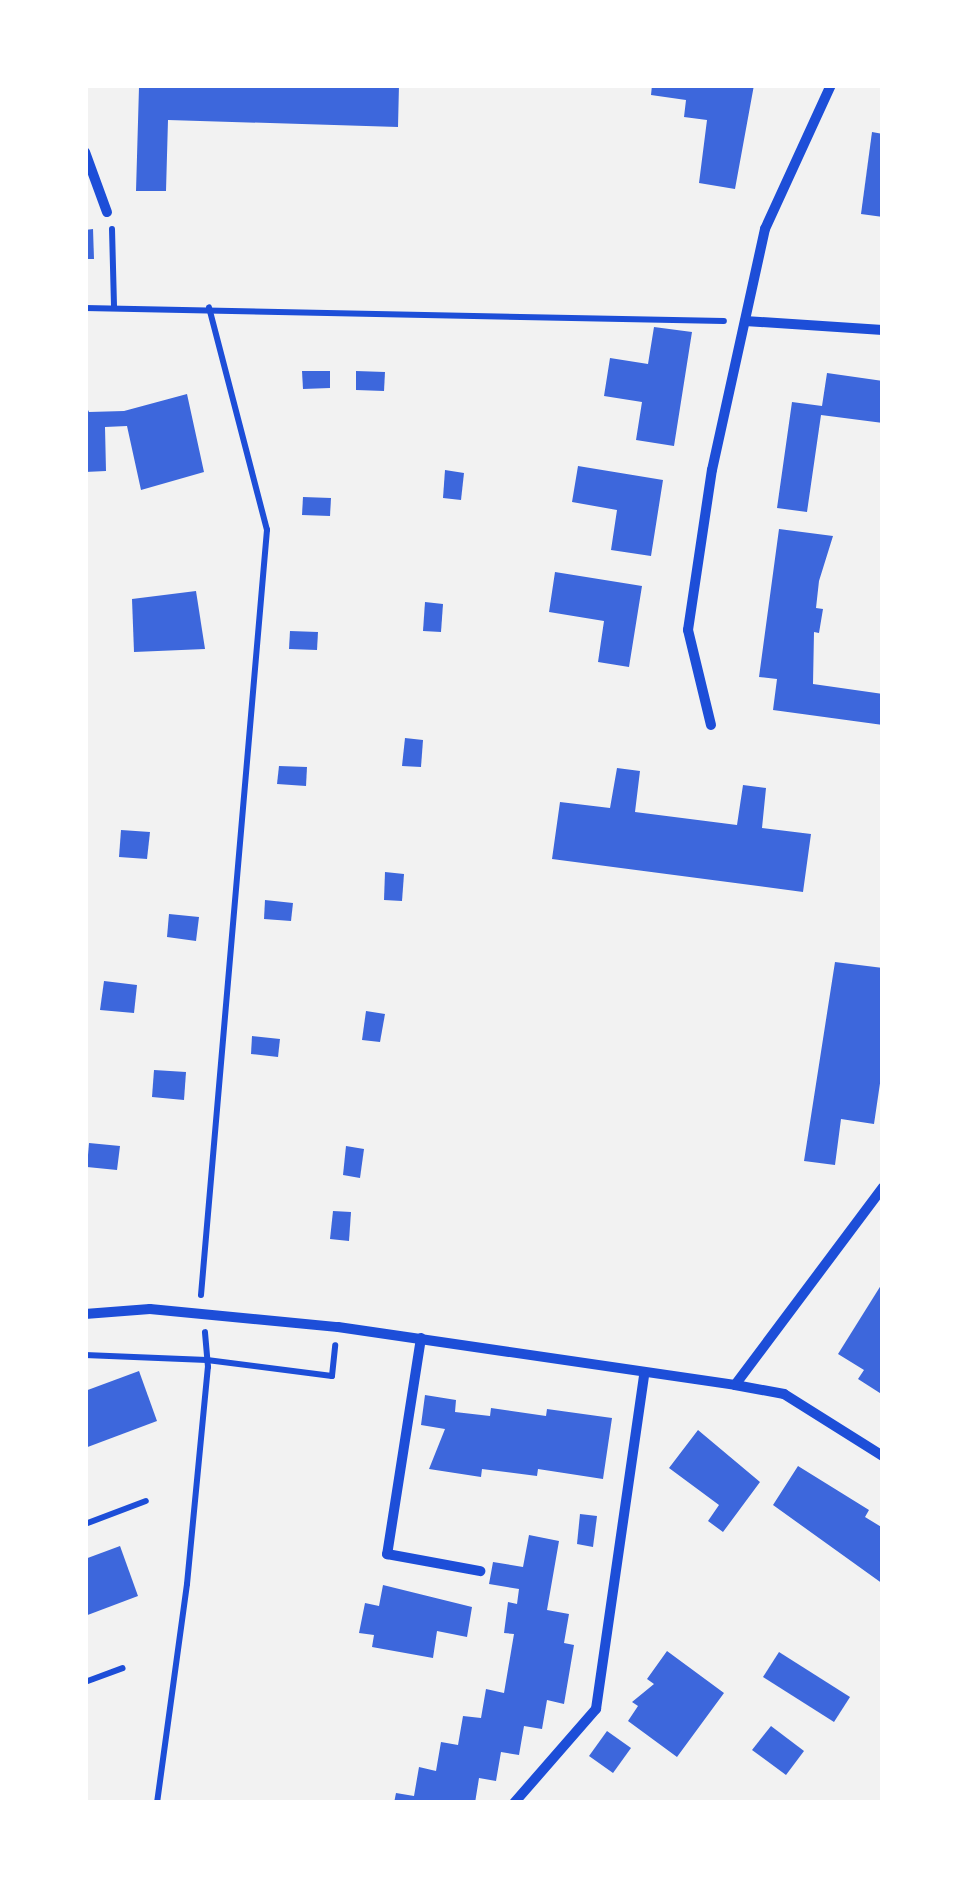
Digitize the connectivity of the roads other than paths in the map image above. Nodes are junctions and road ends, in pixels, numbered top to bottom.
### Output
1 (832, 85) edge
2 (85, 152) edge
3 (108, 212) road end
4 (745, 322) junction
5 (883, 330) edge
6 (711, 725) dead end
7 (883, 1187) edge
8 (85, 1314) edge
9 (421, 1338) junction
10 (644, 1374) junction
11 (735, 1385) junction
12 (883, 1456) edge
13 (480, 1571) dead end
14 (514, 1803) edge

1 - 4 street
2 - 3 street
4 - 5 street
4 - 6 street
7 - 11 street
8 - 9 street
9 - 10 street
9 - 13 street
10 - 11 street
10 - 14 street
11 - 12 street

